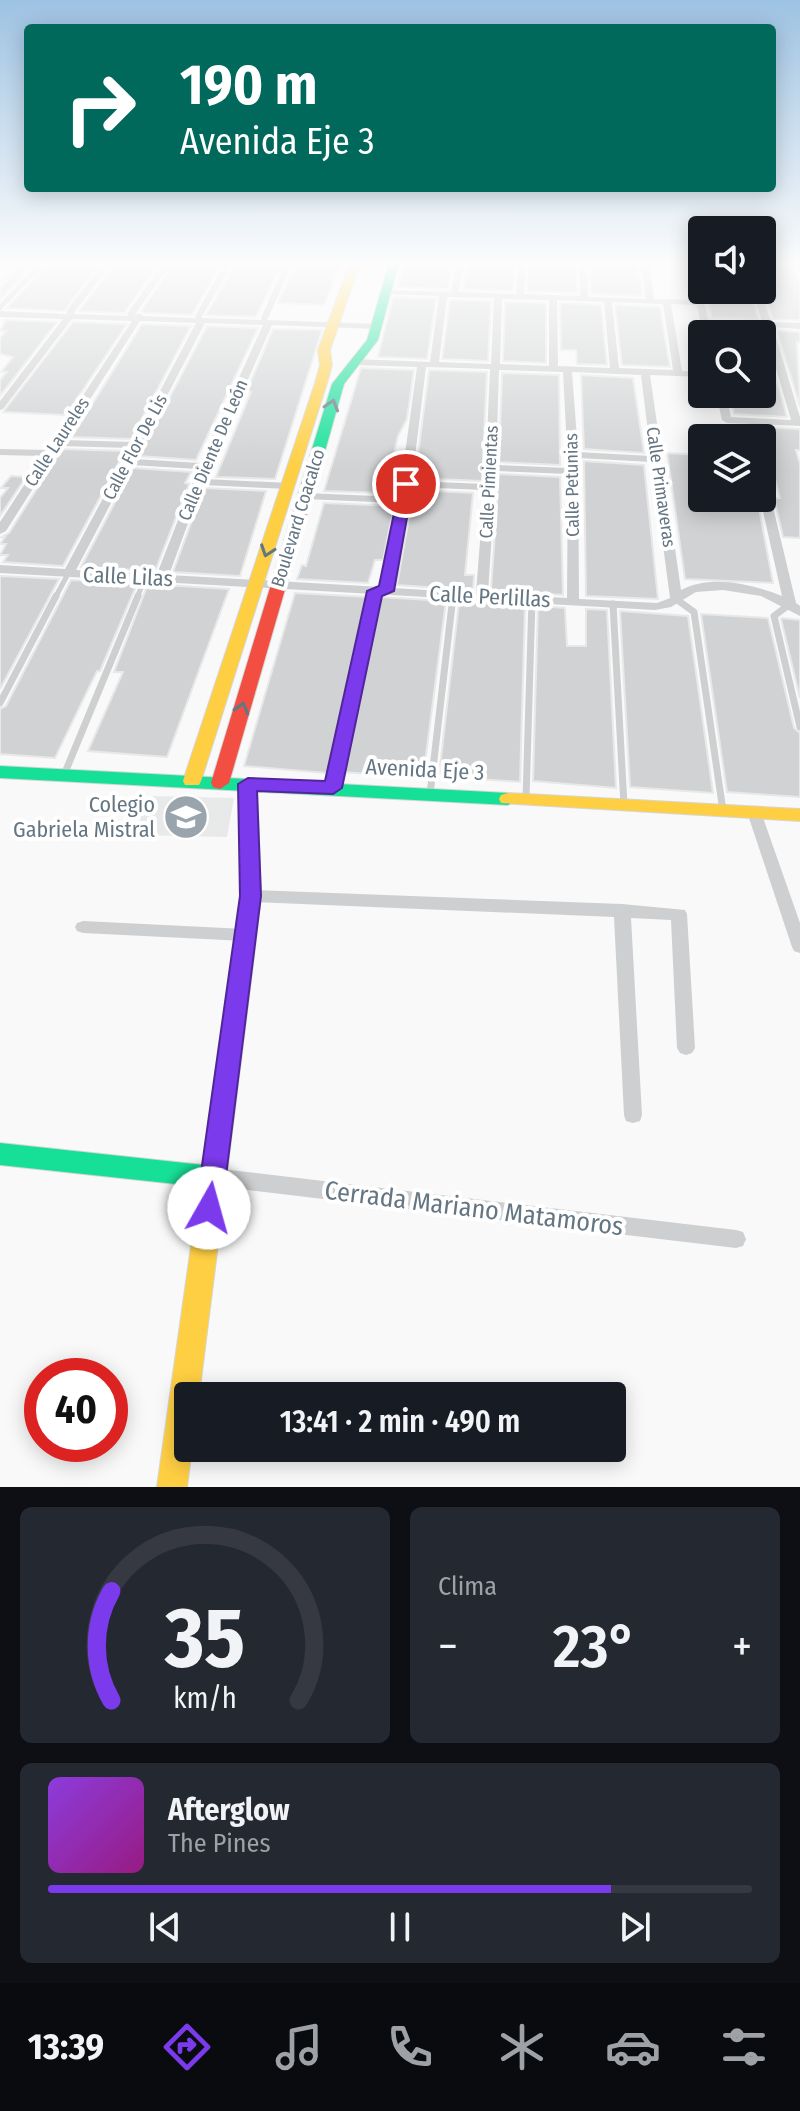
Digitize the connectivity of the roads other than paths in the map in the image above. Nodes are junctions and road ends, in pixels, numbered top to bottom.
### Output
1 (57, 332) edge
2 (125, 332) edge
3 (193, 332) edge
4 (261, 332) edge
5 (331, 332) edge
6 (374, 332) edge
7 (435, 332) edge
8 (495, 332) edge
9 (553, 332) edge
10 (611, 332) edge
11 (672, 332) edge
12 (776, 350) edge
13 (354, 362) junction
14 (428, 365) junction
15 (493, 367) junction
16 (554, 370) junction
17 (567, 370) junction
18 (615, 372) junction
19 (678, 373) junction
20 (688, 373) edge
21 (645, 374) junction
22 (0, 407) edge
23 (724, 408) edge
24 (799, 423) edge
25 (58, 443) junction
26 (137, 445) junction
27 (0, 452) edge
28 (50, 453) junction
29 (573, 455) junction
30 (657, 459) junction
31 (128, 462) junction
32 (204, 466) junction
33 (491, 468) junction
34 (573, 471) junction
35 (197, 482) junction
36 (406, 484) junction
37 (490, 487) junction
38 (297, 491) junction
39 (404, 500) junction
40 (770, 512) edge
41 (0, 531) edge
42 (0, 569) edge
43 (69, 572) junction
44 (162, 577) junction
45 (145, 578) junction
46 (255, 584) junction
47 (277, 586) junction
48 (380, 591) junction
49 (453, 594) junction
50 (482, 596) junction
51 (532, 599) junction
52 (676, 599) junction
53 (573, 601) junction
54 (613, 604) junction
55 (795, 608) edge
56 (0, 703) edge
57 (800, 727) edge
58 (0, 772) edge
59 (64, 775) junction
60 (192, 781) junction
61 (220, 783) junction
62 (248, 784) junction
63 (333, 788) junction
64 (430, 794) junction
65 (526, 799) junction
66 (624, 805) junction
67 (723, 811) junction
68 (754, 812) junction
69 (800, 815) edge
70 (251, 896) junction
71 (622, 910) junction
72 (83, 927) dead end
73 (245, 935) junction
74 (800, 947) edge
75 (686, 1048) dead end
76 (633, 1115) dead end
77 (0, 1154) edge
78 (213, 1177) junction
79 (736, 1239) dead end
80 (172, 1487) edge

1 - 22 street
2 - 25 street, Calle Laureles
3 - 26 street, Calle Flor De Lis
4 - 32 street, Calle Diente De León
5 - 38 main road, Boulevard Coacalco
6 - 13 main road, Boulevard Coacalco
7 - 14 street
8 - 15 street, Calle Pimientas
9 - 16 street
10 - 18 street
11 - 19 street
12 - 24 street
13 - 14 street
38 -> 13 main road, Boulevard Coacalco
14 - 15 street
14 - 36 street
15 - 16 street
15 - 33 street, Calle Pimientas
16 - 17 street
17 - 18 street
17 - 29 street, Calle Petunias
18 - 21 street
19 - 20 street
19 - 21 street
21 - 30 street, Calle Primaveras
23 - 24 street
25 - 26 street
25 - 28 street, Calle Laureles
26 - 31 street, Calle Flor De Lis
27 - 28 street
28 - 41 street, Calle Laureles
29 - 30 street
29 - 34 street, Calle Petunias
30 - 52 street, Calle Primaveras
31 - 32 street
31 - 43 street, Calle Flor De Lis
32 - 35 street, Calle Diente De León
33 - 34 street
33 - 37 street, Calle Pimientas
34 - 53 street, Calle Petunias
35 - 38 street
35 - 44 street, Calle Diente De León
36 - 37 street
36 - 39 street
37 - 50 street, Calle Pimientas
38 - 39 street
38 -> 46 main road, Boulevard Coacalco
38 - 47 main road, Boulevard Coacalco
39 - 48 street
40 - 55 street
42 - 43 street, Calle Lilas
43 - 45 street, Calle Lilas
43 - 56 lane
44 - 45 street, Calle Lilas
44 - 46 street, Calle Lilas
45 - 59 lane
46 - 47 street, Calle Perlillas
46 - 60 main road, Boulevard Coacalco
47 - 48 street, Calle Perlillas
61 -> 47 main road, Boulevard Coacalco
48 - 49 street, Calle Perlillas
48 - 63 lane
49 - 50 street, Calle Perlillas
49 - 64 lane
50 - 51 street, Calle Perlillas
51 - 53 street, Calle Perlillas
51 - 65 lane
52 - 54 street, Calle Perlillas
52 - 55 street, Calle Perlillas
52 - 67 lane
53 - 54 street, Calle Perlillas
54 - 66 lane
55 - 57 lane
58 - 59 main road, Avenida Eje 3
59 - 60 main road, Avenida Eje 3
60 - 61 main road, Avenida Eje 3
61 - 62 main road, Avenida Eje 3
62 - 63 main road, Avenida Eje 3
62 - 70 main road
63 - 64 main road, Avenida Eje 3
64 - 65 main road, Avenida Eje 3
65 - 66 main road, Avenida Eje 3
66 - 67 main road, Avenida Eje 3
67 - 68 main road, Avenida Eje 3
68 - 69 main road, Avenida Eje 3
68 - 74 street
70 - 71 street
70 - 73 main road
71 - 75 street
71 - 76 street
72 - 73 street
73 - 78 main road
77 - 78 main road
78 - 79 street, Cerrada Mariano Matamoros
78 - 80 main road

